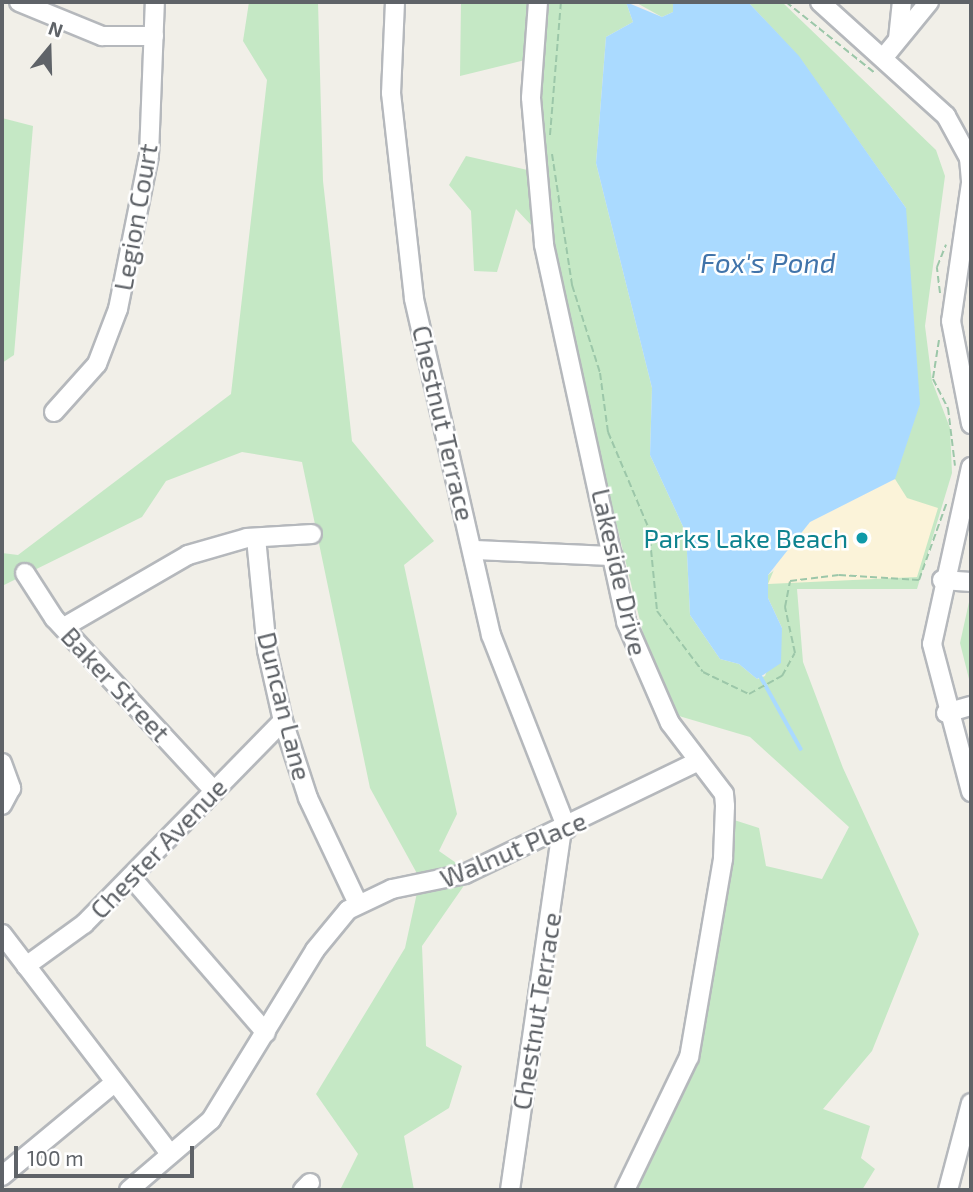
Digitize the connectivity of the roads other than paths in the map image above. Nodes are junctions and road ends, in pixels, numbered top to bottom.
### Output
1 (19, 2) edge
2 (155, 2) edge
3 (394, 2) edge
4 (538, 2) edge
5 (820, 2) edge
6 (902, 2) edge
7 (929, 2) edge
8 (154, 36) junction
9 (898, 39) junction
10 (884, 57) junction
11 (971, 182) edge
12 (954, 339) edge
13 (54, 412) dead end
14 (971, 424) edge
15 (963, 470) edge
16 (312, 534) dead end
17 (256, 538) junction
18 (473, 550) junction
19 (613, 556) junction
20 (25, 573) dead end
21 (942, 580) junction
22 (971, 582) edge
23 (64, 627) junction
24 (971, 706) edge
25 (946, 713) junction
26 (283, 721) junction
27 (2, 763) edge
28 (695, 763) junction
29 (214, 791) junction
30 (971, 792) edge
31 (2, 805) edge
32 (564, 830) junction
33 (131, 877) junction
34 (358, 904) junction
35 (2, 934) edge
36 (26, 966) junction
37 (266, 1033) junction
38 (114, 1083) junction
39 (971, 1103) edge
40 (170, 1154) junction
41 (3, 1171) edge
42 (129, 1190) edge
43 (510, 1190) edge
44 (625, 1190) edge
45 (948, 1190) edge

1 - 8 street
2 - 8 street, Legion Court
3 - 18 street, Chestnut Terrace
4 - 19 street, Lakeside Drive
5 - 10 street
6 - 9 street
7 - 9 street
8 - 13 street, Legion Court
9 - 10 street
10 - 11 street
11 - 12 street
12 - 14 street
15 - 21 street
16 - 17 street
17 - 23 street
17 - 26 street, Duncan Lane
18 - 19 street
18 - 32 street, Chestnut Terrace
19 - 28 street, Lakeside Drive
20 - 23 street, Baker Street
21 - 22 street
21 - 25 street
23 - 29 street, Baker Street
24 - 25 street
25 - 30 street
26 - 29 street, Chester Avenue
26 - 34 street, Duncan Lane
27 - 31 street
28 - 32 street, Walnut Place
28 - 44 street, Lakeside Drive
29 - 33 street, Chester Avenue
32 - 34 street, Walnut Place
32 - 43 street, Chestnut Terrace
33 - 36 street, Chester Avenue
33 - 37 street
34 - 37 street, Walnut Place
35 - 36 street
36 - 38 street
37 - 40 street, Walnut Place
38 - 40 street
38 - 41 street
39 - 45 street
40 - 42 street, Walnut Place

